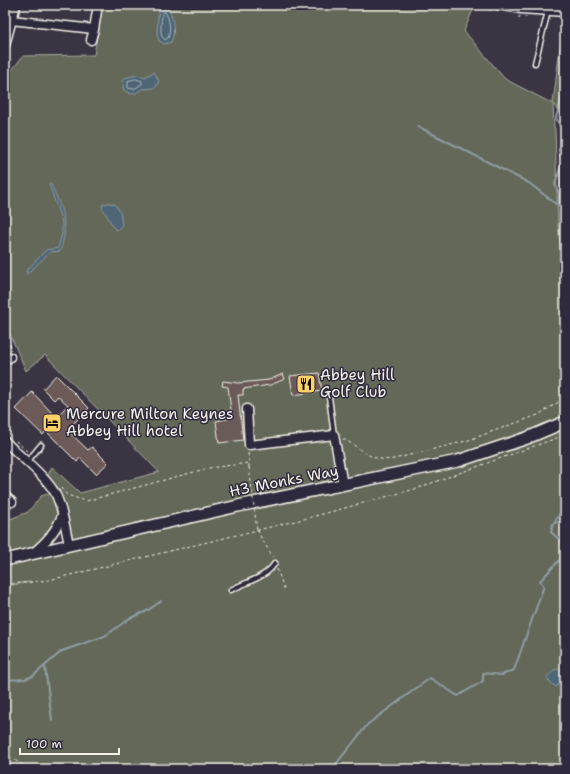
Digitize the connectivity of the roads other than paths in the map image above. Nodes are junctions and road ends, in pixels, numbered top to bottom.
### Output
1 (16, 5) edge
2 (98, 5) edge
3 (499, 5) edge
4 (544, 9) edge
5 (565, 12) edge
6 (11, 20) junction
7 (94, 28) junction
8 (91, 40) dead end
9 (5, 43) edge
10 (535, 63) dead end
11 (328, 397) dead end
12 (246, 409) dead end
13 (565, 422) edge
14 (334, 435) junction
15 (8, 439) edge
16 (41, 446) dead end
17 (26, 462) junction
18 (343, 485) junction
19 (5, 496) edge
20 (12, 502) dead end
21 (62, 516) junction
22 (70, 544) junction
23 (31, 554) junction
24 (5, 560) edge
25 (275, 563) dead end
26 (230, 590) dead end

1 - 6 street
2 - 7 street
3 - 4 street
4 - 5 street
4 - 10 lane
6 - 7 street
6 - 9 street
7 - 8 street
11 - 14 lane
12 - 14 street
13 - 18 street, H3 Monks Way
14 - 18 street
15 - 17 street
16 - 17 lane
17 - 21 street
18 - 22 street, H3 Monks Way
19 - 20 street
21 - 22 street
21 - 23 street
22 - 23 street, H3 Monks Way
23 - 24 street, H3 Monks Way
25 - 26 lane

